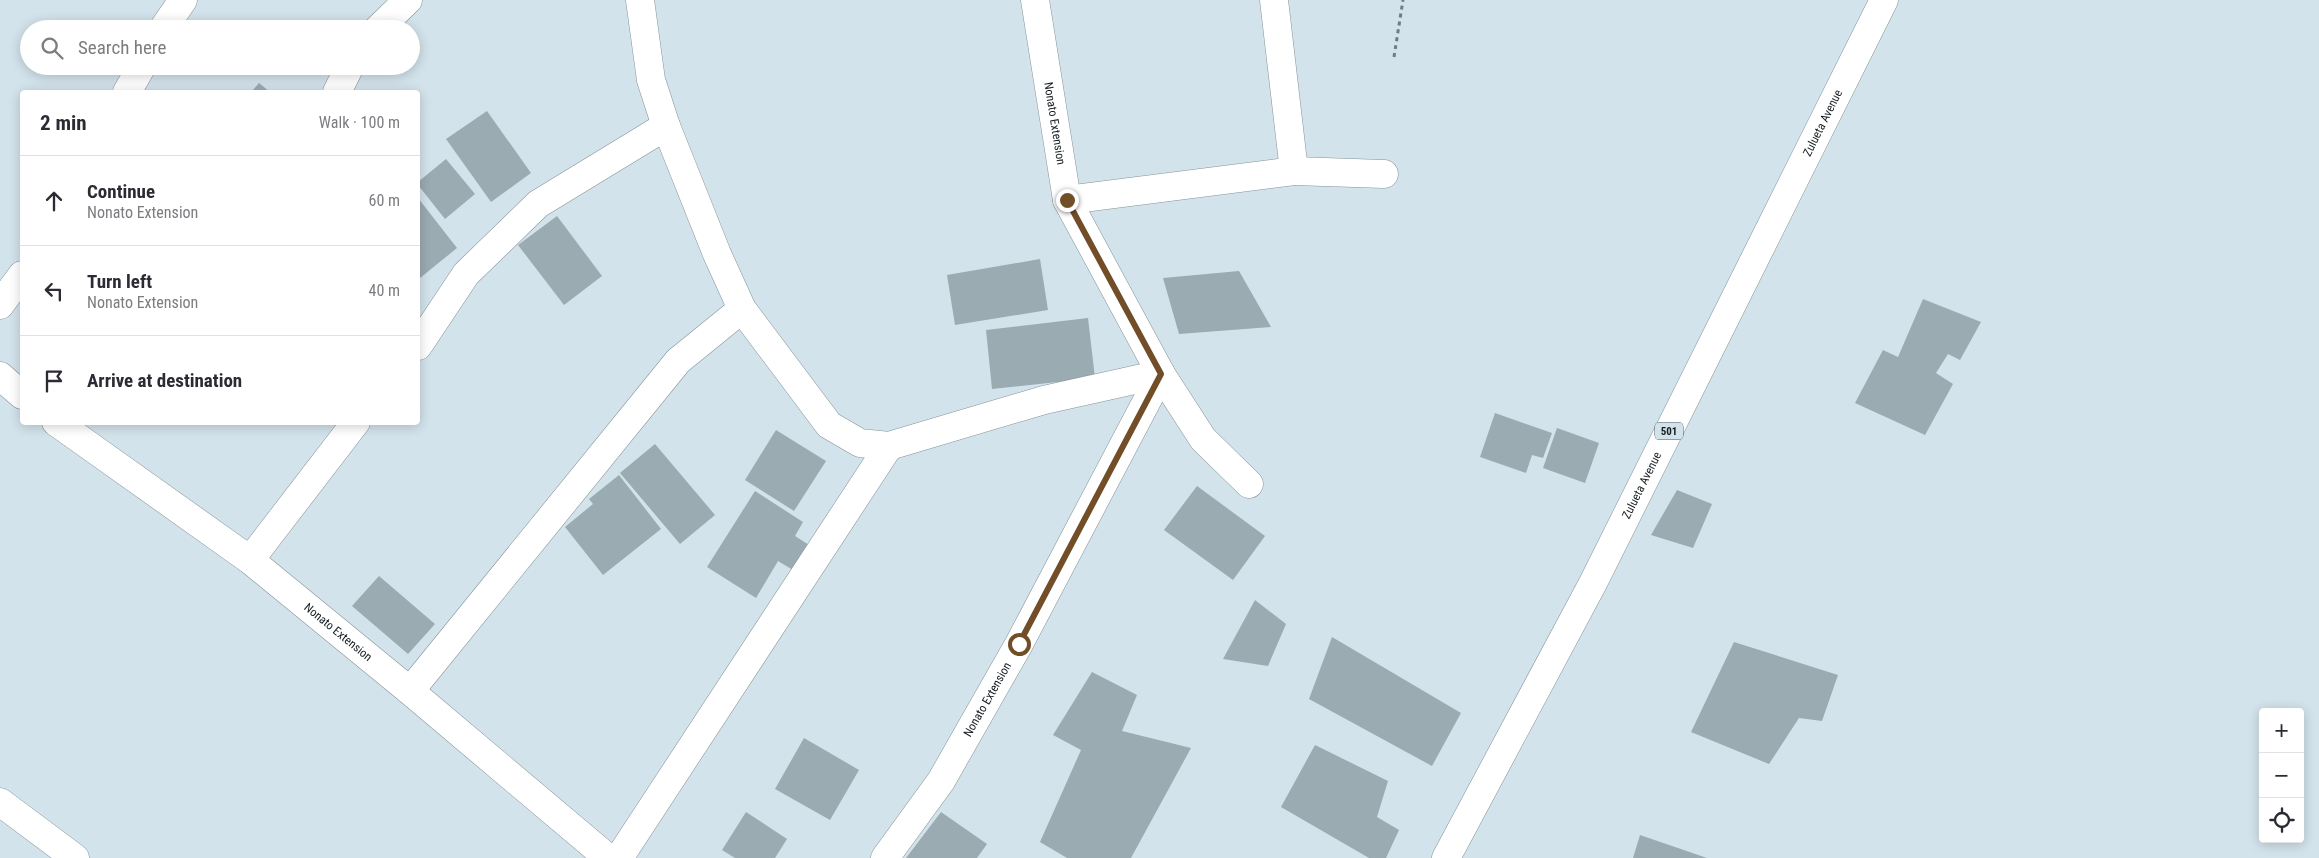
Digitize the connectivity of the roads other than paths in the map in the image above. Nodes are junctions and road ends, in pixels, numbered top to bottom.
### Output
1 (183, 0) edge
2 (408, 0) edge
3 (640, 0) edge
4 (1035, 0) edge
5 (1274, 0) edge
6 (1884, 0) edge
7 (169, 20) edge
8 (387, 20) edge
9 (137, 75) edge
10 (346, 75) edge
11 (128, 90) edge
12 (338, 90) edge
13 (666, 126) junction
14 (1294, 171) junction
15 (1384, 174) dead end
16 (1067, 200) junction
17 (20, 278) edge
18 (0, 305) edge
19 (742, 309) junction
20 (420, 343) edge
21 (1161, 374) junction
22 (0, 376) edge
23 (20, 393) edge
24 (60, 425) edge
25 (354, 425) edge
26 (889, 446) junction
27 (1249, 484) dead end
28 (250, 560) junction
29 (410, 691) junction
30 (0, 802) edge
31 (75, 858) edge
32 (608, 858) edge
33 (618, 858) edge
34 (885, 858) edge
35 (1446, 858) edge

1 - 7 street
2 - 8 street
3 - 13 street
4 - 16 street, Nonato Extension
5 - 14 street
6 - 35 street, Zulueta Avenue / 501
9 - 11 street
10 - 12 street
13 - 19 street
13 - 20 street
14 - 15 street
14 - 16 street
16 - 21 street, Nonato Extension
17 - 18 street
19 - 26 street
19 - 29 street
21 - 26 street
21 - 27 street, Nonato Extension
21 - 34 street, Nonato Extension
22 - 23 street
24 - 28 street, Nonato Extension
25 - 28 street
26 - 33 street
28 - 29 street, Nonato Extension
29 - 32 street, Nonato Extension
30 - 31 street

